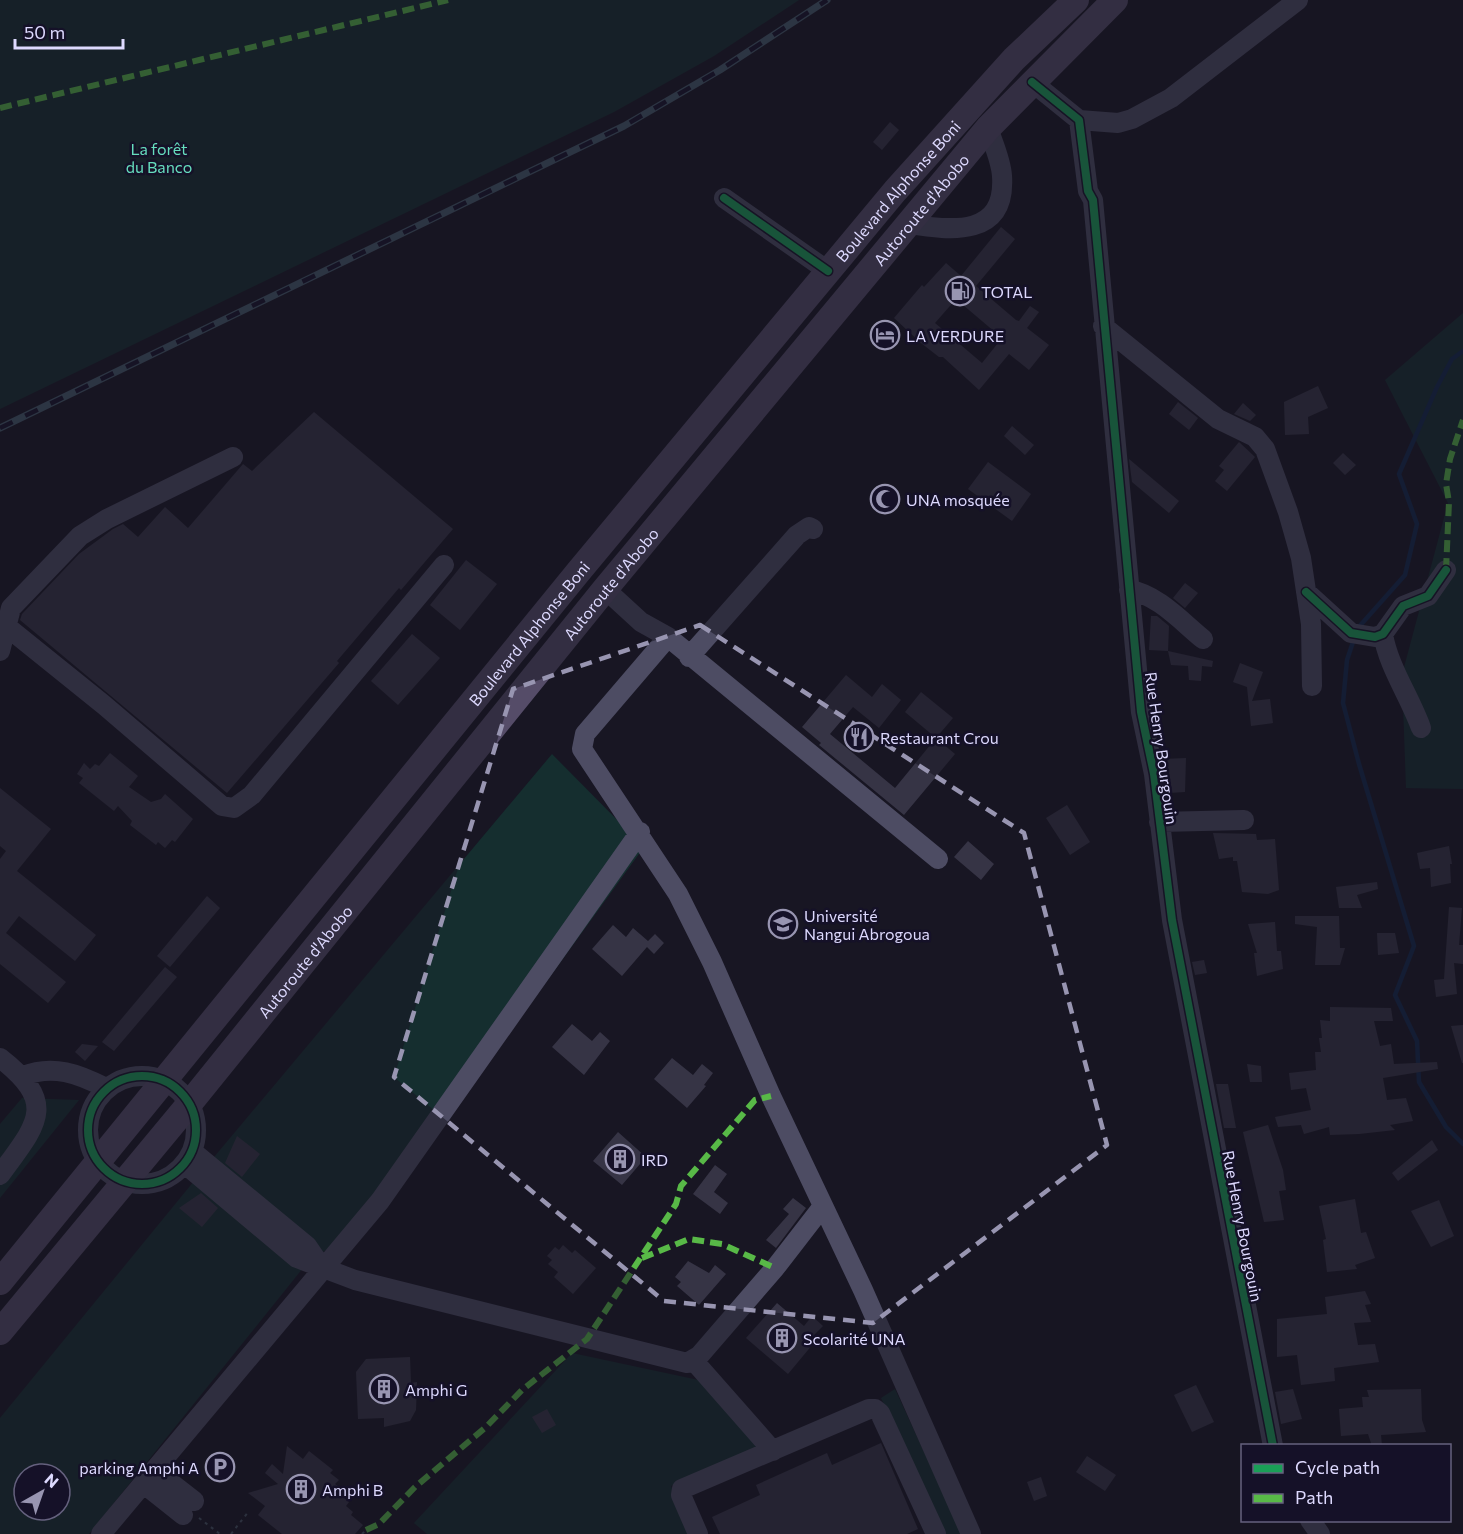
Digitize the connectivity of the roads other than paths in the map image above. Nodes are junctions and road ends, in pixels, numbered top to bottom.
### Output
1 (1076, 0) edge
2 (1115, 0) edge
3 (1298, 0) edge
4 (1032, 82) junction
5 (1079, 120) junction
6 (988, 128) junction
7 (724, 198) dead end
8 (909, 224) junction
9 (828, 271) junction
10 (1103, 326) junction
11 (233, 457) dead end
12 (813, 529) dead end
13 (444, 565) dead end
14 (1446, 570) dead end
15 (605, 589) junction
16 (1130, 590) junction
17 (1306, 592) junction
18 (6, 626) junction
19 (1379, 635) junction
20 (668, 637) junction
21 (1203, 639) dead end
22 (0, 651) edge
23 (689, 657) junction
24 (1312, 686) dead end
25 (1421, 728) dead end
26 (1244, 820) dead end
27 (1159, 822) junction
28 (640, 832) junction
29 (938, 859) dead end
30 (0, 1058) edge
31 (23, 1076) junction
32 (164, 1080) junction
33 (106, 1088) junction
34 (190, 1103) junction
35 (189, 1158) junction
36 (99, 1164) junction
37 (0, 1174) edge
38 (123, 1181) junction
39 (823, 1206) junction
40 (322, 1268) junction
41 (0, 1282) edge
42 (0, 1332) edge
43 (693, 1360) junction
44 (1273, 1444) edge
45 (773, 1451) junction
46 (148, 1479) junction
47 (191, 1510) road end
48 (1311, 1522) edge
49 (968, 1529) edge
50 (101, 1534) edge
51 (698, 1534) edge
52 (936, 1534) edge
53 (943, 1534) edge
54 (1320, 1534) edge

1 - 9 main road, Boulevard Alphonse Boni
2 - 4 main road, Autoroute d'Abobo
3 - 5 street
4 - 5 street
4 - 6 main road, Autoroute d'Abobo
5 - 10 street, Rue Henry Bourgouin
6 - 8 main road, Autoroute d'Abobo
6 - 8 street
7 - 9 street
8 - 15 main road, Autoroute d'Abobo
9 - 32 main road, Boulevard Alphonse Boni
10 - 16 street, Rue Henry Bourgouin
10 - 17 street
11 - 18 street
12 - 23 street
13 - 18 street
14 - 19 street
15 - 20 street
15 - 34 main road, Autoroute d'Abobo
16 - 21 street
16 - 27 street, Rue Henry Bourgouin
17 - 19 street
17 - 24 street
18 - 22 street
19 - 25 street
20 - 23 street
20 - 28 street
23 - 29 street
26 - 27 street
27 - 44 street, Rue Henry Bourgouin
28 - 39 street
28 - 40 street
30 - 31 street
31 - 33 street
31 - 37 street
32 - 33 street
32 - 34 street
32 - 36 main road, Boulevard Alphonse Boni
33 - 36 street
34 - 35 street
34 - 38 main road, Autoroute d'Abobo
35 - 38 street
35 - 40 street
36 - 38 street
36 - 41 main road, Boulevard Alphonse Boni
38 - 42 main road
39 - 43 street
39 - 49 street
40 - 43 street
40 - 46 street
43 - 45 street
45 - 51 street
45 - 52 street
46 - 47 street
46 - 50 street
48 - 54 street
49 - 53 street

